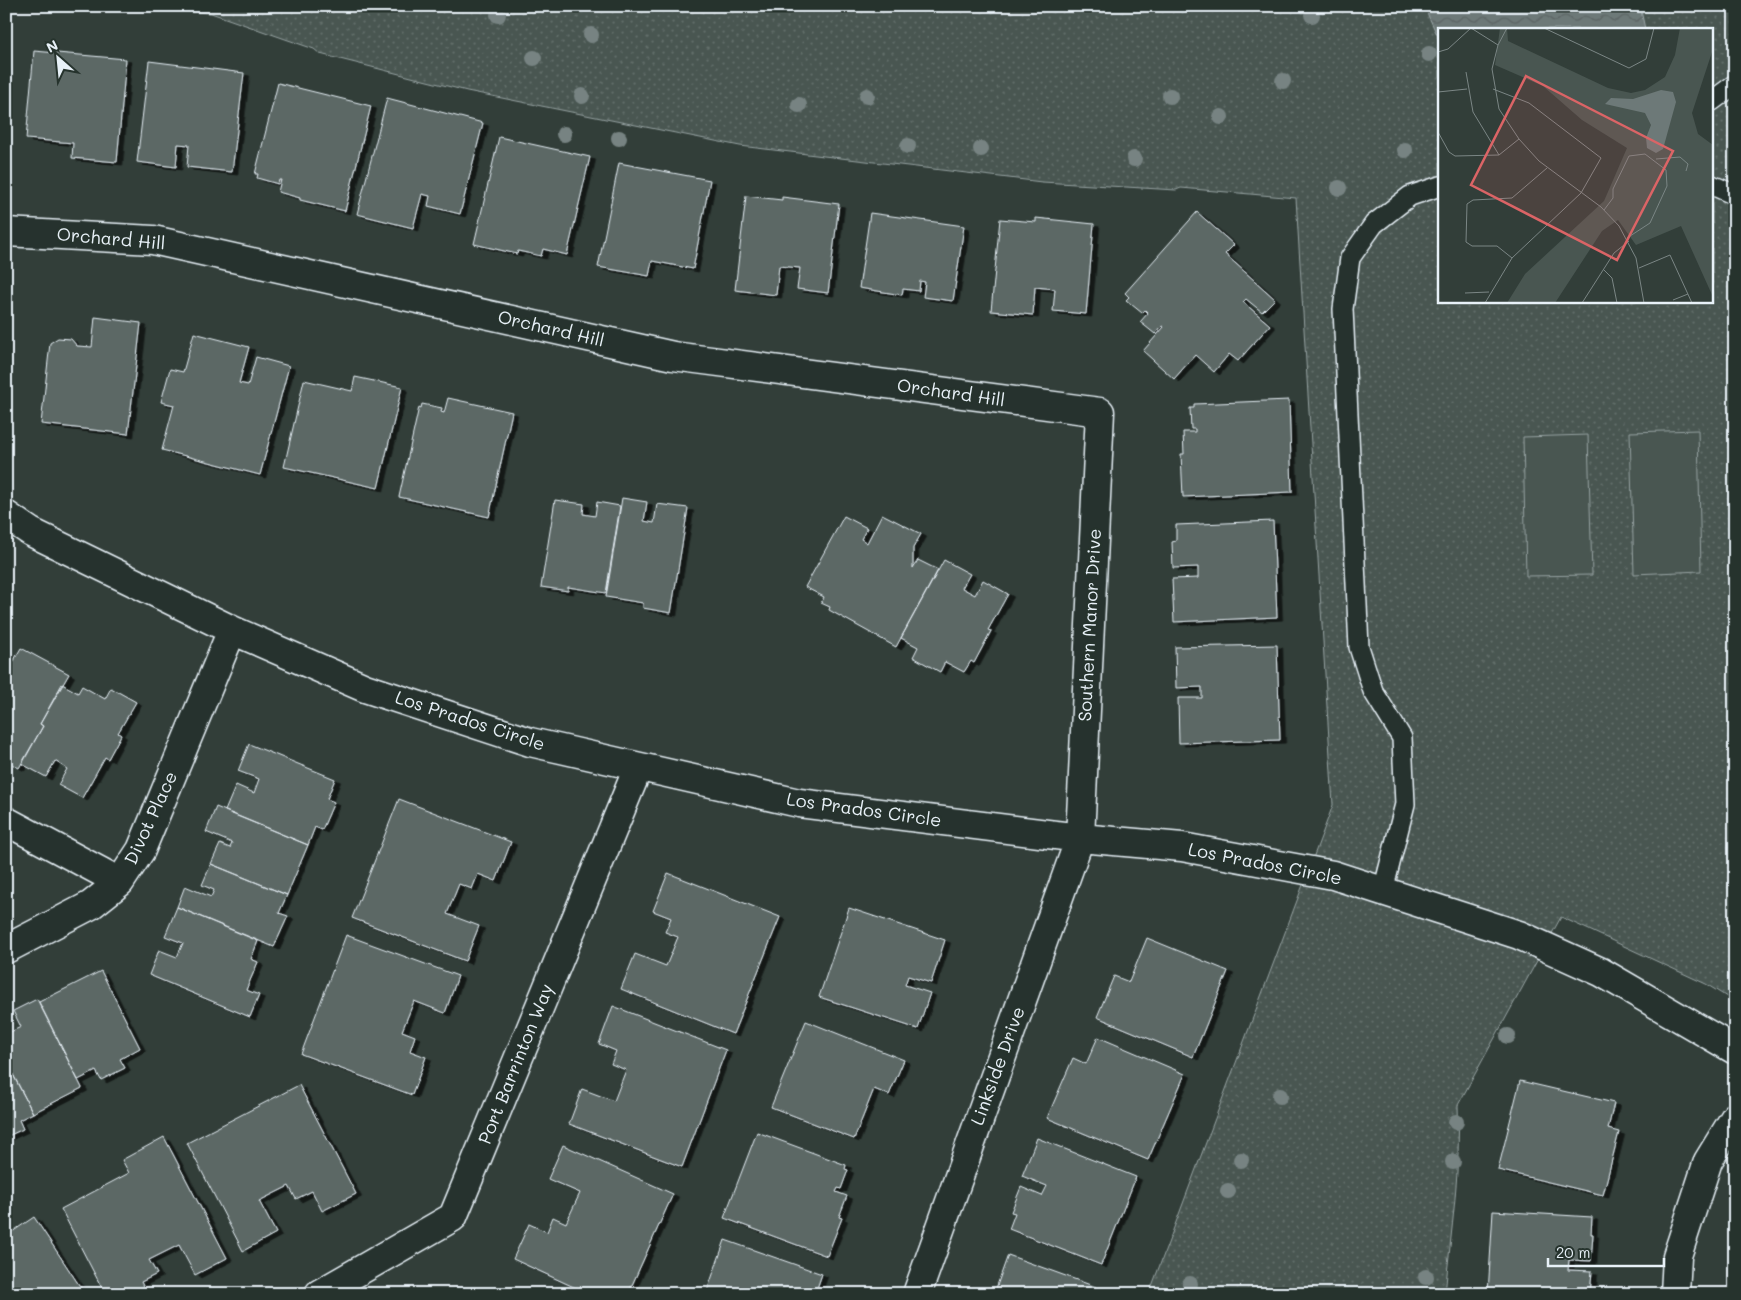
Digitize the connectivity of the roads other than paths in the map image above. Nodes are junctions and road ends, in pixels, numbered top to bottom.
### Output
1 (1735, 84) edge
2 (1714, 100) edge
3 (1714, 186) edge
4 (1438, 187) edge
5 (1735, 195) edge
6 (6, 232) edge
7 (1100, 412) joint
8 (6, 515) edge
9 (232, 630) junction
10 (638, 768) junction
11 (6, 821) edge
12 (1080, 838) junction
13 (120, 882) junction
14 (1383, 891) junction
15 (6, 949) edge
16 (1732, 1042) edge
17 (1735, 1118) edge
18 (319, 1294) edge
19 (917, 1294) edge
20 (1675, 1294) edge

1 - 2 lane
3 - 5 lane
4 - 14 lane
6 - 7 street, Orchard Hill
7 - 12 street, Southern Manor Drive
8 - 9 street, Los Prados Circle
9 - 10 street, Los Prados Circle
9 - 13 street, Divot Place
10 - 12 street, Los Prados Circle
10 - 18 street, Port Barrinton Way
11 - 13 street
12 - 14 street, Los Prados Circle
12 - 19 street, Linkside Drive
13 - 15 street, Divot Place
14 - 16 street, Los Prados Circle
17 - 20 street

